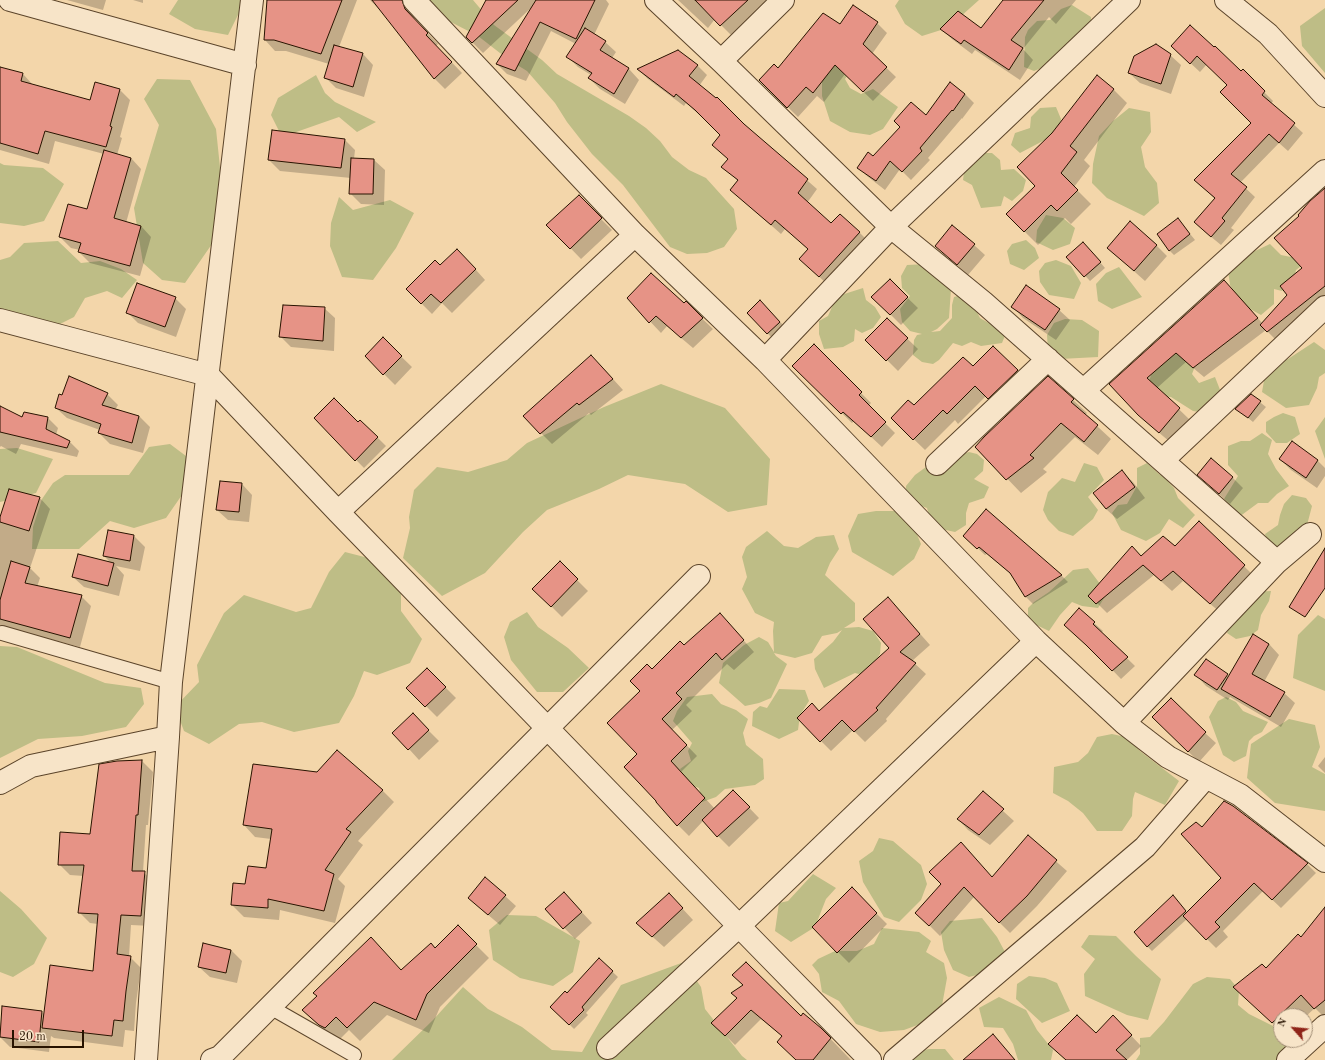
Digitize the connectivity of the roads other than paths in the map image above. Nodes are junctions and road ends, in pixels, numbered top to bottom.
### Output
1 (10, 0) edge
2 (252, 0) edge
3 (414, 0) edge
4 (656, 0) edge
5 (783, 0) edge
6 (1129, 0) edge
7 (1226, 0) edge
8 (721, 61) junction
9 (245, 64) junction
10 (1325, 96) edge
11 (1325, 171) edge
12 (891, 227) junction
13 (635, 235) junction
14 (1325, 307) edge
15 (0, 320) edge
16 (1048, 359) junction
17 (765, 360) junction
18 (208, 375) junction
19 (1084, 390) junction
20 (1163, 460) junction
21 (937, 464) dead end
22 (338, 512) junction
23 (1310, 534) dead end
24 (1277, 562) junction
25 (699, 576) dead end
26 (2, 633) dead end
27 (1036, 641) junction
28 (171, 682) junction
29 (1124, 723) junction
30 (548, 728) junction
31 (168, 737) junction
32 (1206, 777) junction
33 (0, 783) edge
34 (1325, 860) edge
35 (739, 926) junction
36 (270, 1007) junction
37 (1325, 1026) edge
38 (608, 1048) dead end
39 (354, 1055) dead end
40 (146, 1060) edge
41 (212, 1060) edge
42 (870, 1060) edge
43 (895, 1060) edge
44 (1288, 1060) edge

1 - 9 street
2 - 9 street
3 - 13 street
4 - 8 street
5 - 8 street
6 - 12 street
7 - 10 street
8 - 12 street
9 - 18 street
11 - 19 street
12 - 16 street
12 - 17 street
13 - 17 street
13 - 22 street
14 - 20 street
15 - 18 street
16 - 19 street
16 - 21 street
17 - 27 street
18 - 22 street
18 - 28 street
19 - 20 street
20 - 24 street
22 - 30 street
23 - 24 street
24 - 29 street
25 - 30 street
26 - 28 lane
27 - 29 street
27 - 35 street
28 - 31 street
29 - 32 street
30 - 35 street
30 - 36 street
31 - 33 street
31 - 40 street
32 - 34 street
32 - 43 street
35 - 38 street
35 - 42 street
36 - 39 lane
36 - 41 street
37 - 44 street

